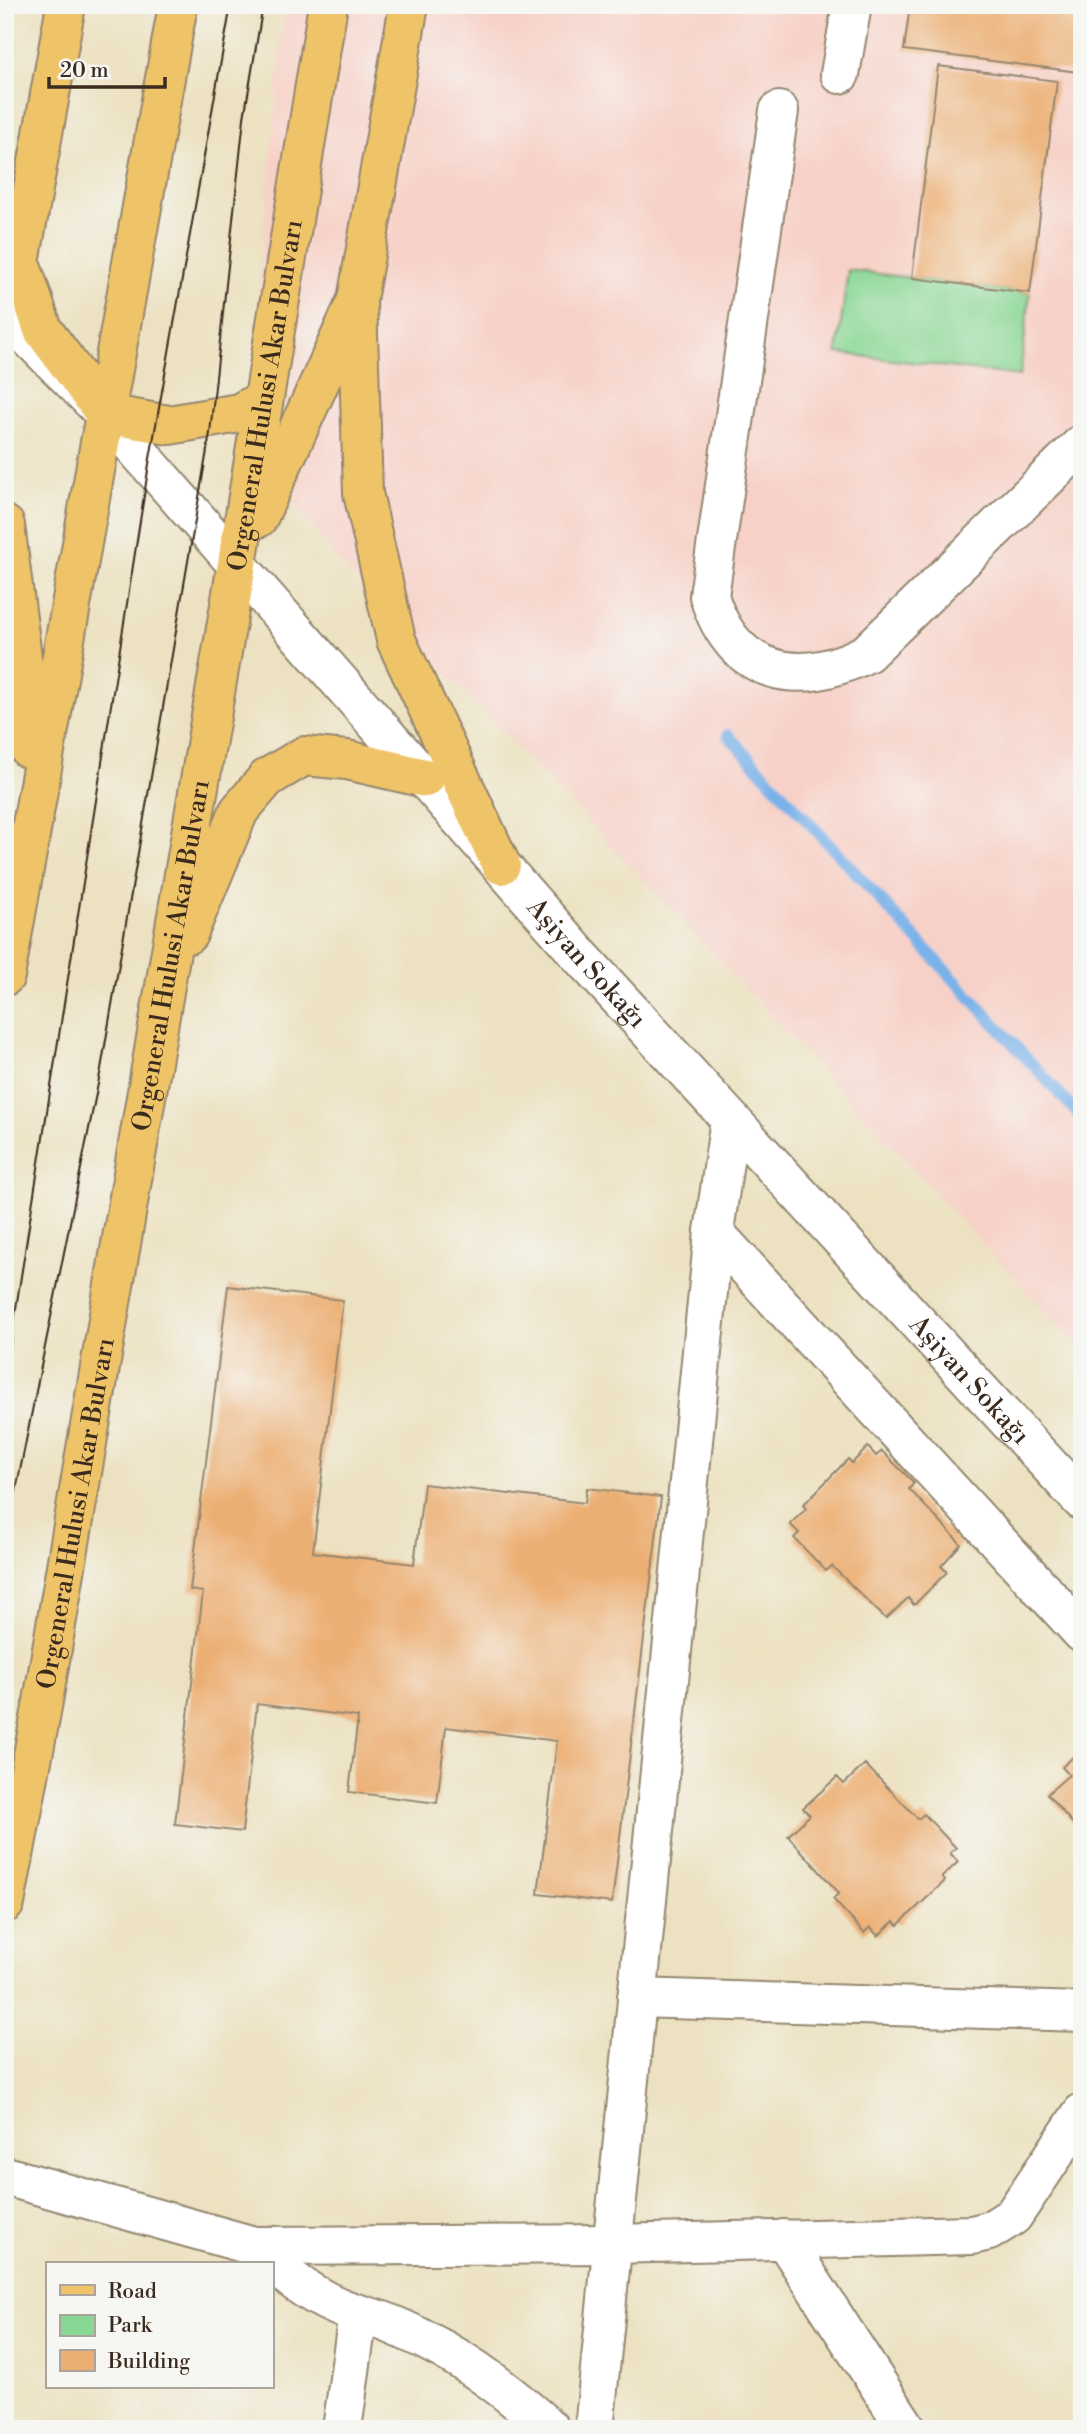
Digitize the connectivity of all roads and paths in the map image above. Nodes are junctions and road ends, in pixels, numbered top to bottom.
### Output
1 (66, 5) edge
2 (178, 5) edge
3 (328, 5) edge
4 (409, 5) edge
5 (852, 5) edge
6 (840, 74) dead end
7 (779, 111) dead end
8 (356, 300) junction
9 (5, 314) edge
10 (263, 400) junction
11 (105, 414) junction
12 (1082, 444) edge
13 (5, 525) edge
14 (237, 564) junction
15 (425, 778) junction
16 (33, 814) junction
17 (500, 865) junction
18 (5, 976) edge
19 (163, 994) junction
20 (730, 1119) junction
21 (714, 1232) junction
22 (1082, 1501) edge
23 (1082, 1633) edge
24 (5, 1903) edge
25 (637, 1998) junction
26 (1082, 2012) edge
27 (1082, 2113) edge
28 (5, 2176) edge
29 (784, 2239) junction
30 (612, 2244) junction
31 (254, 2246) junction
32 (271, 2262) edge
33 (273, 2264) edge
34 (358, 2314) junction
35 (342, 2429) edge
36 (550, 2429) edge
37 (594, 2429) edge
38 (907, 2429) edge

1 - 11 main road
2 - 11 main road
3 - 10 main road, Orgeneral Hulusi Akar Bulvarı
4 - 8 main road
5 - 6 street
7 - 12 street
8 - 14 main road
8 - 17 main road
9 - 11 street, Aşiyan Sokağı
10 - 11 main road
10 - 14 main road, Orgeneral Hulusi Akar Bulvarı
11 - 14 street, Aşiyan Sokağı
11 - 16 main road
13 - 16 main road
14 - 15 street, Aşiyan Sokağı
14 - 19 main road, Orgeneral Hulusi Akar Bulvarı
15 - 17 street, Aşiyan Sokağı
15 - 19 main road
16 - 18 main road
17 - 20 street, Aşiyan Sokağı
19 - 24 main road, Orgeneral Hulusi Akar Bulvarı
20 - 21 street
20 - 22 street, Aşiyan Sokağı
21 - 23 street
21 - 25 street
25 - 26 street
25 - 30 street
27 - 29 street
28 - 31 street
29 - 30 street
29 - 38 street
30 - 31 street
30 - 37 street
31 - 32 street
33 - 34 street
34 - 35 street
34 - 36 street

